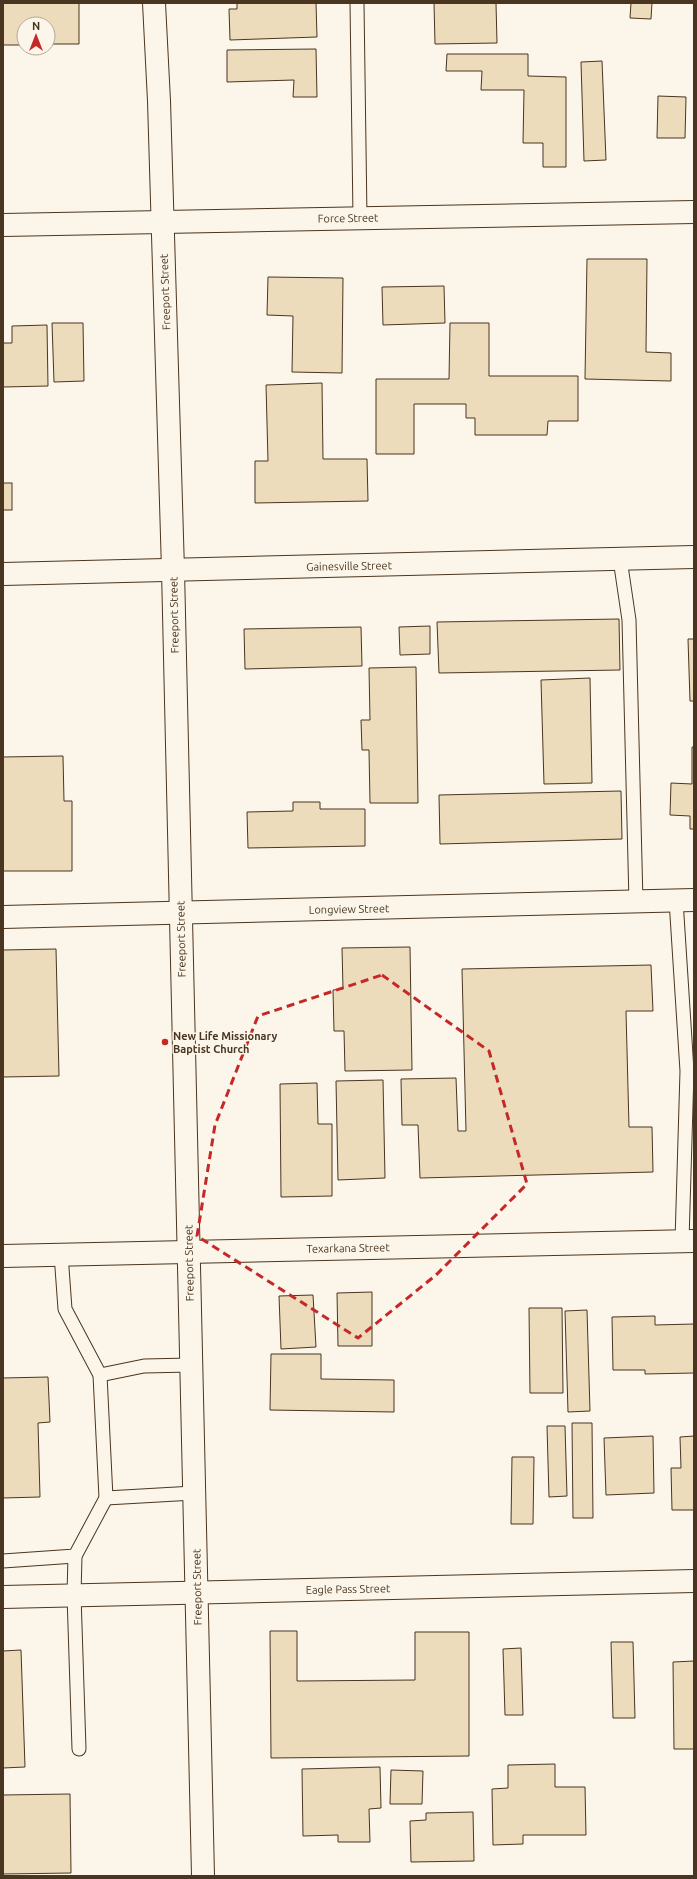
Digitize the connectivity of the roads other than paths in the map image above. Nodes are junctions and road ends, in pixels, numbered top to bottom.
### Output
1 (154, 3) edge
2 (357, 3) edge
3 (694, 212) edge
4 (360, 218) junction
5 (163, 221) junction
6 (3, 224) edge
7 (694, 557) edge
8 (620, 558) junction
9 (173, 570) junction
10 (3, 574) edge
11 (685, 900) edge
12 (636, 902) junction
13 (181, 913) junction
14 (3, 917) edge
15 (688, 1241) edge
16 (188, 1251) junction
17 (61, 1254) junction
18 (3, 1256) edge
19 (191, 1365) junction
20 (100, 1375) junction
21 (194, 1493) junction
22 (106, 1498) junction
23 (75, 1556) junction
24 (3, 1560) edge
25 (694, 1581) edge
26 (197, 1592) junction
27 (74, 1595) junction
28 (3, 1597) edge
29 (79, 1749) dead end
30 (203, 1876) edge

1 - 5 street, Freeport Street
2 - 4 lane
3 - 4 street, Force Street
4 - 5 street, Force Street
5 - 6 street, Force Street
5 - 9 street, Freeport Street
7 - 8 street, Gainesville Street
8 - 9 street, Gainesville Street
8 - 12 lane
9 - 10 street, Gainesville Street
9 - 13 street, Freeport Street
11 - 12 street, Longview Street
11 - 15 lane
12 - 13 street, Longview Street
13 - 14 street, Longview Street
13 - 16 street, Freeport Street
15 - 16 street, Texarkana Street
16 - 17 street, Texarkana Street
16 - 19 street, Freeport Street
17 - 18 street, Texarkana Street
17 - 20 lane
19 - 20 lane
19 - 21 street, Freeport Street
20 - 22 lane
21 - 22 lane
21 - 26 street, Freeport Street
22 - 23 lane
23 - 24 lane
23 - 27 lane
25 - 26 street, Eagle Pass Street
26 - 27 street, Eagle Pass Street
26 - 30 street, Freeport Street
27 - 28 street, Eagle Pass Street
27 - 29 lane

